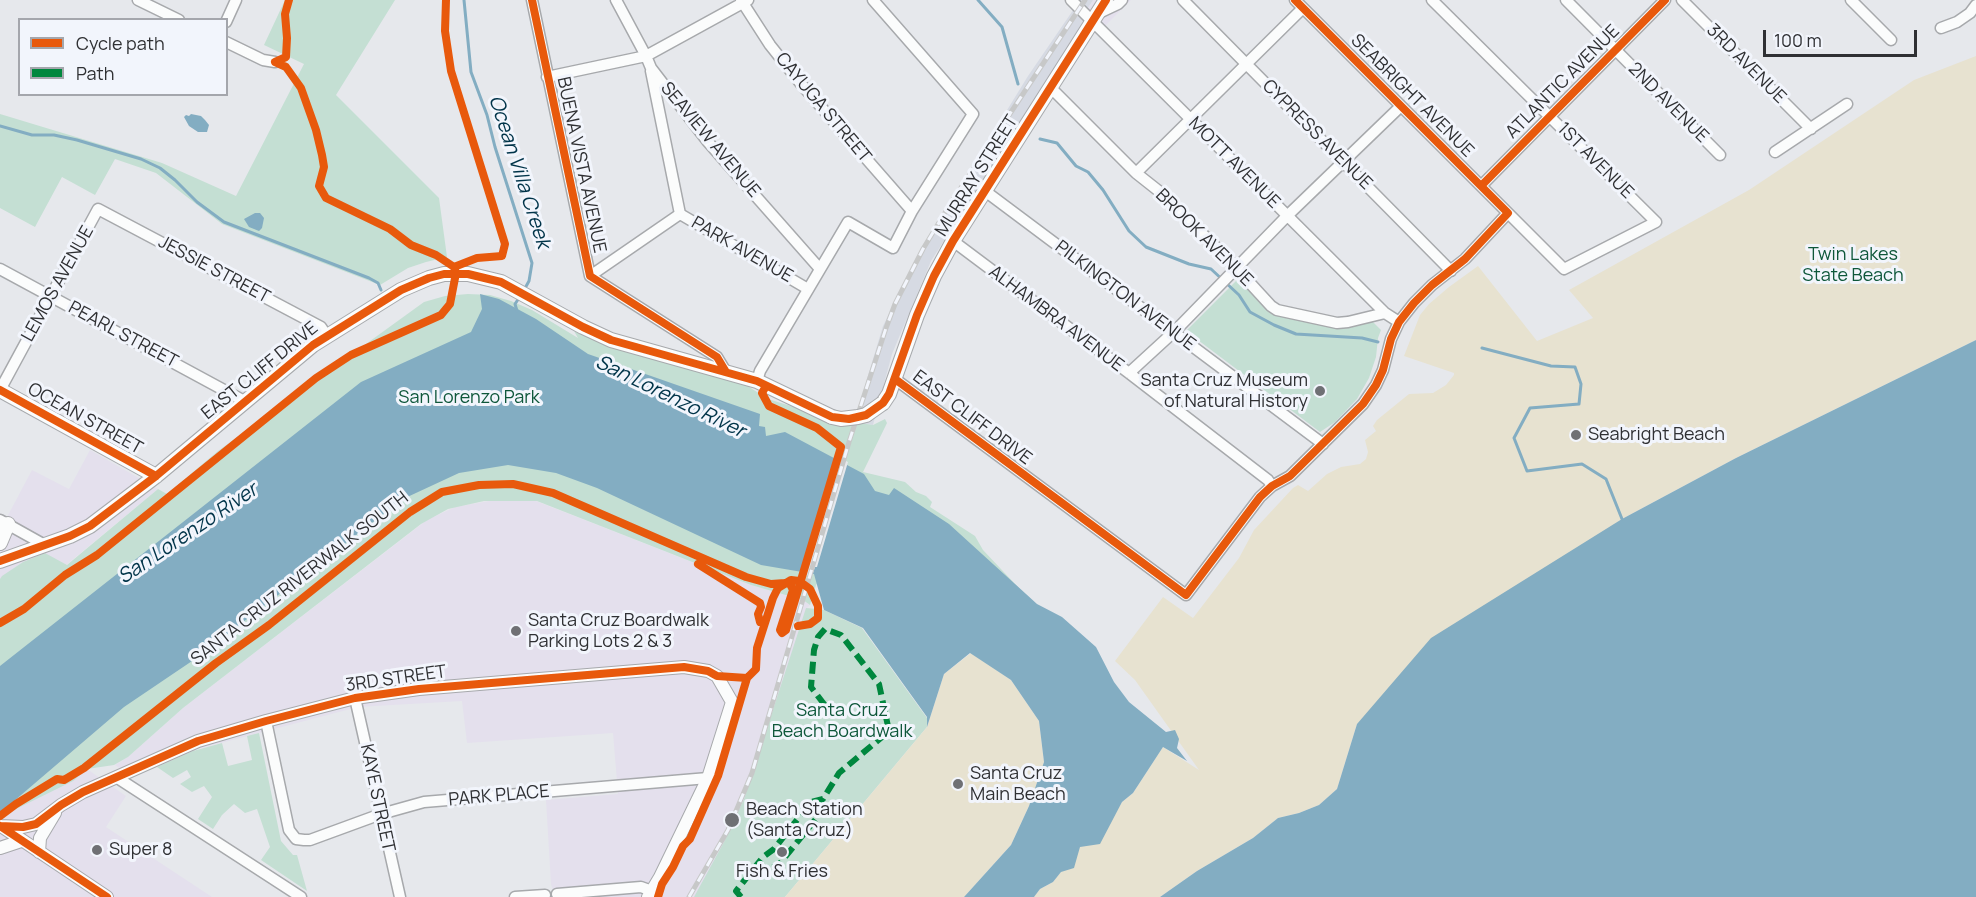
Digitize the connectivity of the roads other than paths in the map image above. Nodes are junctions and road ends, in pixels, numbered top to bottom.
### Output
1 (138, 0) edge
2 (236, 0) edge
3 (532, 0) edge
4 (616, 0) edge
5 (873, 0) edge
6 (1106, 0) edge
7 (1122, 0) edge
8 (1183, 0) edge
9 (1432, 0) edge
10 (1566, 0) edge
11 (1665, 0) edge
12 (1682, 0) edge
13 (1851, 0) edge
14 (744, 1) edge
15 (1076, 4) edge
16 (1299, 4) edge
17 (1976, 5) edge
18 (175, 18) edge
19 (228, 18) edge
20 (1096, 18) junction
21 (1941, 28) dead end
22 (1891, 40) dead end
23 (228, 43) edge
24 (1616, 50) junction
25 (646, 56) junction
26 (275, 62) dead end
27 (1246, 64) junction
28 (651, 68) junction
29 (547, 77) junction
30 (1051, 88) junction
31 (1847, 104) dead end
32 (1401, 106) junction
33 (1550, 116) junction
34 (1191, 120) junction
35 (1811, 129) junction
36 (1775, 152) dead end
37 (1720, 155) dead end
38 (1342, 161) junction
39 (1136, 173) junction
40 (1481, 186) junction
41 (985, 191) junction
42 (98, 209) joint
43 (912, 211) junction
44 (1508, 213) junction
45 (680, 214) junction
46 (1287, 216) junction
47 (953, 241) junction
48 (0, 269) edge
49 (820, 269) junction
50 (1235, 269) junction
51 (1564, 269) joint
52 (1451, 271) junction
53 (590, 276) junction
54 (808, 289) junction
55 (50, 296) junction
56 (1385, 313) junction
57 (1399, 322) junction
58 (1173, 332) junction
59 (327, 336) junction
60 (703, 348) junction
61 (710, 369) junction
62 (726, 372) junction
63 (1129, 373) junction
64 (895, 379) junction
65 (757, 381) junction
66 (0, 390) edge
67 (246, 402) junction
68 (1323, 444) junction
69 (156, 476) junction
70 (1272, 486) junction
71 (4, 522) edge
72 (0, 543) edge
73 (43, 544) junction
74 (0, 561) edge
75 (355, 698) junction
76 (266, 721) junction
77 (116, 777) junction
78 (708, 778) junction
79 (61, 805) junction
80 (381, 814) junction
81 (0, 826) edge
82 (21, 841) junction
83 (0, 848) edge
84 (39, 852) junction
85 (557, 894) dead end
86 (650, 894) edge
87 (545, 895) dead end
88 (107, 897) edge
89 (302, 897) edge
90 (400, 897) edge
91 (515, 897) edge

1 - 18 street
2 - 19 street
3 - 29 street, BUENA VISTA AVENUE
4 - 25 street, SEAVIEW AVENUE
5 - 43 street
6 - 20 main road, MURRAY STREET
7 - 20 street, MURRAY STREET
8 - 27 street, CYPRESS AVENUE
9 - 33 street, 1ST AVENUE
10 - 24 street, 2ND AVENUE
11 - 24 street, ATLANTIC AVENUE
12 - 35 street, 3RD AVENUE
13 - 22 street
14 - 25 street
14 - 43 street, CAYUGA STREET
15 - 20 street, MOTT AVENUE
16 - 27 street
16 - 32 street, SEABRIGHT AVENUE
17 - 21 street
20 - 30 main road, MURRAY STREET
20 - 34 street, MOTT AVENUE
23 - 26 street
24 - 33 street, ATLANTIC AVENUE
24 - 37 street, 2ND AVENUE
25 - 28 street, SEAVIEW AVENUE
25 - 29 street
27 - 34 street
27 - 38 street, CYPRESS AVENUE
28 - 45 street, PARK AVENUE
28 - 49 street, SEAVIEW AVENUE
29 - 53 street, BUENA VISTA AVENUE
30 - 39 street, BROOK AVENUE
30 - 41 main road, MURRAY STREET
31 - 35 street
32 - 38 street
32 - 40 street, SEABRIGHT AVENUE
33 - 40 street, ATLANTIC AVENUE
33 - 51 street, 1ST AVENUE
34 - 39 street
34 - 46 street, MOTT AVENUE
35 - 36 street
38 - 46 street
38 - 52 street, CYPRESS AVENUE
39 - 50 street, BROOK AVENUE
40 - 44 street, SEABRIGHT AVENUE
41 - 47 main road, MURRAY STREET
41 - 58 street, PILKINGTON AVENUE
42 - 55 street, LEMOS AVENUE
42 - 59 street, JESSIE STREET
43 - 49 street
44 - 51 street, SEABRIGHT AVENUE
44 - 52 street, EAST CLIFF DRIVE
45 - 53 street
45 - 54 street, PARK AVENUE
46 - 50 street
46 - 56 street, MOTT AVENUE
47 - 63 street, ALHAMBRA AVENUE
47 - 64 main road, MURRAY STREET
48 - 55 street, PEARL STREET
49 - 54 street
50 - 56 street, BROOK AVENUE
50 - 58 street
52 - 57 street, EAST CLIFF DRIVE
53 - 60 street, BUENA VISTA AVENUE
54 - 65 street
55 - 66 street, LEMOS AVENUE
55 - 67 street, PEARL STREET
56 - 57 street, MOTT AVENUE
57 - 68 street, EAST CLIFF DRIVE
58 - 63 street
58 - 68 street, PILKINGTON AVENUE
59 - 61 main road, EAST CLIFF DRIVE
59 - 67 main road, EAST CLIFF DRIVE
60 - 61 street
60 - 62 street, BUENA VISTA AVENUE
61 - 62 main road, EAST CLIFF DRIVE
62 - 65 main road, EAST CLIFF DRIVE
63 - 70 street, ALHAMBRA AVENUE
64 - 65 main road, EAST CLIFF DRIVE, bridge
64 - 70 street, EAST CLIFF DRIVE
66 - 69 main road, OCEAN STREET
67 - 69 main road, EAST CLIFF DRIVE
68 - 70 street, EAST CLIFF DRIVE
69 - 73 main road, EAST CLIFF DRIVE
71 - 72 main road
71 - 73 street
73 - 74 main road, EAST CLIFF DRIVE
75 - 76 street, 3RD STREET
75 - 78 street, 3RD STREET
75 - 80 street, KAYE STREET
76 - 77 street, 3RD STREET
76 - 80 street, PARK PLACE
77 - 79 street, 3RD STREET
77 - 89 street
78 - 80 street, PARK PLACE
78 - 86 street
79 - 81 street, 3RD STREET
79 - 84 street
80 - 90 street, KAYE STREET
81 - 82 street
82 - 83 street
82 - 84 street
84 - 88 street
85 - 86 street
87 - 91 street

